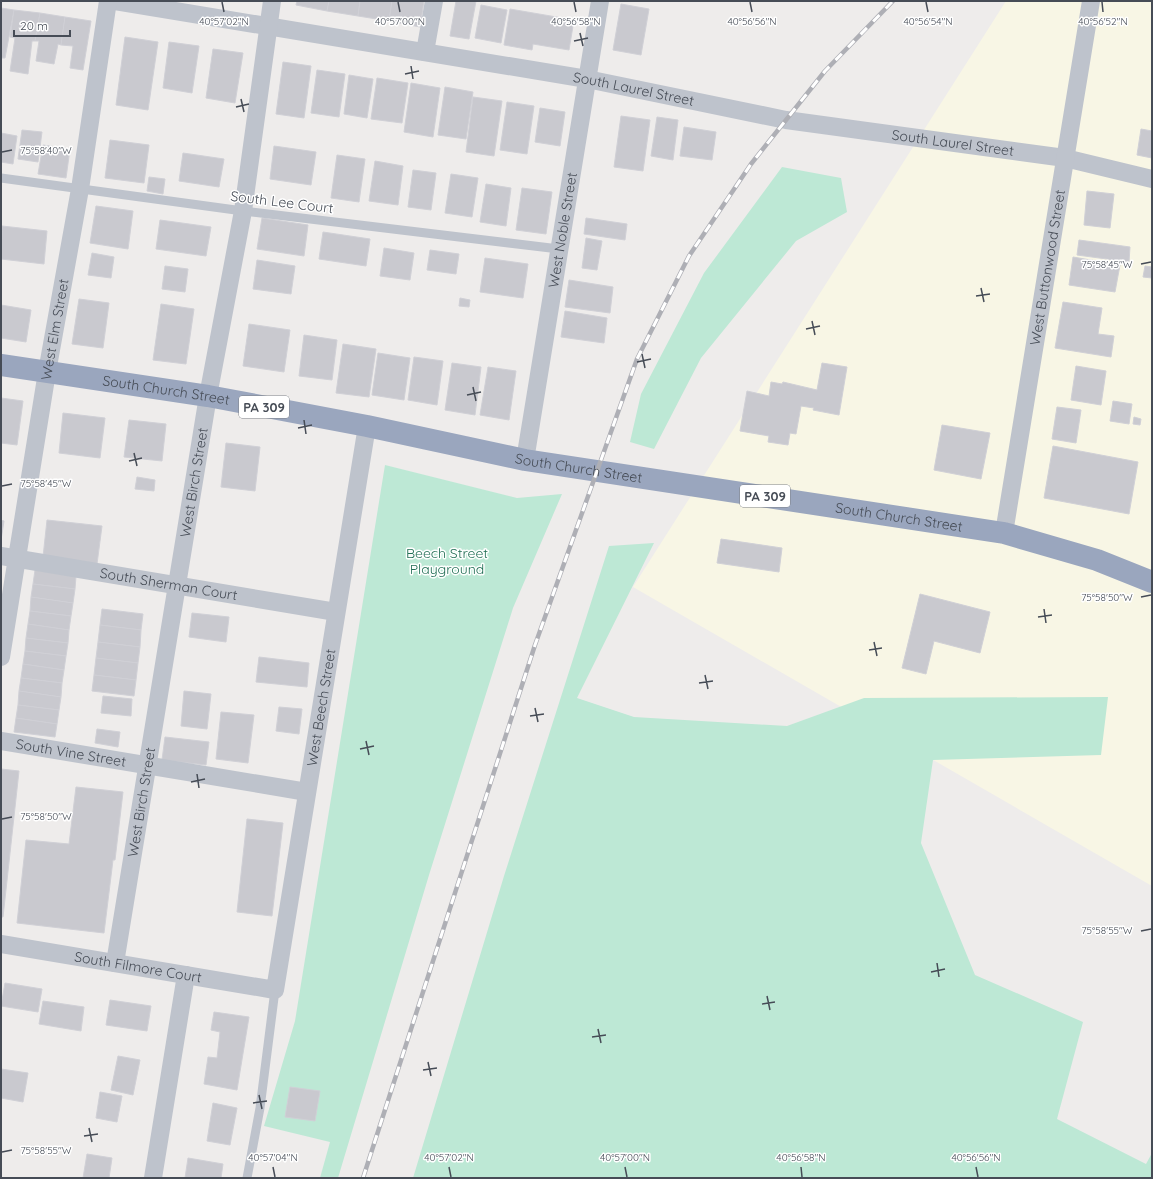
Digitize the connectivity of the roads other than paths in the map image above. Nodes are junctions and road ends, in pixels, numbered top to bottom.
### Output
1 (108, 1) edge
2 (115, 1) edge
3 (272, 1) edge
4 (434, 1) edge
5 (600, 1) edge
6 (1091, 1) edge
7 (268, 26) junction
8 (425, 52) junction
9 (587, 79) junction
10 (1065, 158) junction
11 (1, 178) edge
12 (1152, 178) edge
13 (80, 189) junction
14 (243, 211) junction
15 (559, 249) junction
16 (1, 365) edge
17 (48, 372) junction
18 (208, 396) junction
19 (366, 426) junction
20 (525, 460) junction
21 (1004, 533) junction
22 (9, 558) edge
23 (1152, 582) edge
24 (177, 586) junction
25 (336, 612) junction
26 (1, 657) edge
27 (1, 741) edge
28 (148, 766) junction
29 (307, 792) junction
30 (1, 944) edge
31 (115, 963) junction
32 (186, 975) junction
33 (275, 990) junction
34 (153, 1178) edge
35 (247, 1178) edge

1 - 13 street, West Elm Street
2 - 7 street, South Laurel Street
3 - 7 street, West Birch Street
4 - 8 street
5 - 9 street, West Noble Street
6 - 10 street, West Buttonwood Street
7 - 8 street, South Laurel Street
7 - 14 street, West Birch Street
8 - 9 street, South Laurel Street
9 - 10 street, South Laurel Street
9 - 15 street, West Noble Street
10 - 12 street, South Laurel Street
10 - 21 street, West Buttonwood Street
11 - 13 lane, South Lee Court
13 - 14 lane, South Lee Court
13 - 17 street, West Elm Street
14 - 15 lane, South Lee Court
14 - 18 street, West Birch Street
15 - 20 street, West Noble Street
16 - 17 highway, South Church Street / PA 309
17 - 18 highway, South Church Street / PA 309
17 - 22 street, West Elm Street
18 - 19 highway, South Church Street / PA 309
18 - 24 street, West Birch Street
19 - 20 highway, South Church Street / PA 309
19 - 25 street, West Beech Street
20 - 21 highway, South Church Street / PA 309
21 - 23 highway, South Church Street / PA 309
22 - 24 street, South Sherman Court
22 - 26 street, West Elm Street
24 - 25 street, South Sherman Court
24 - 28 street, West Birch Street
25 - 29 street, West Beech Street
27 - 28 street, South Vine Street
28 - 29 street, South Vine Street
28 - 31 street, West Birch Street
29 - 33 street, West Beech Street
30 - 31 street, South Filmore Court
31 - 32 street, South Filmore Court
32 - 33 street, South Filmore Court
32 - 34 street
33 - 35 lane

